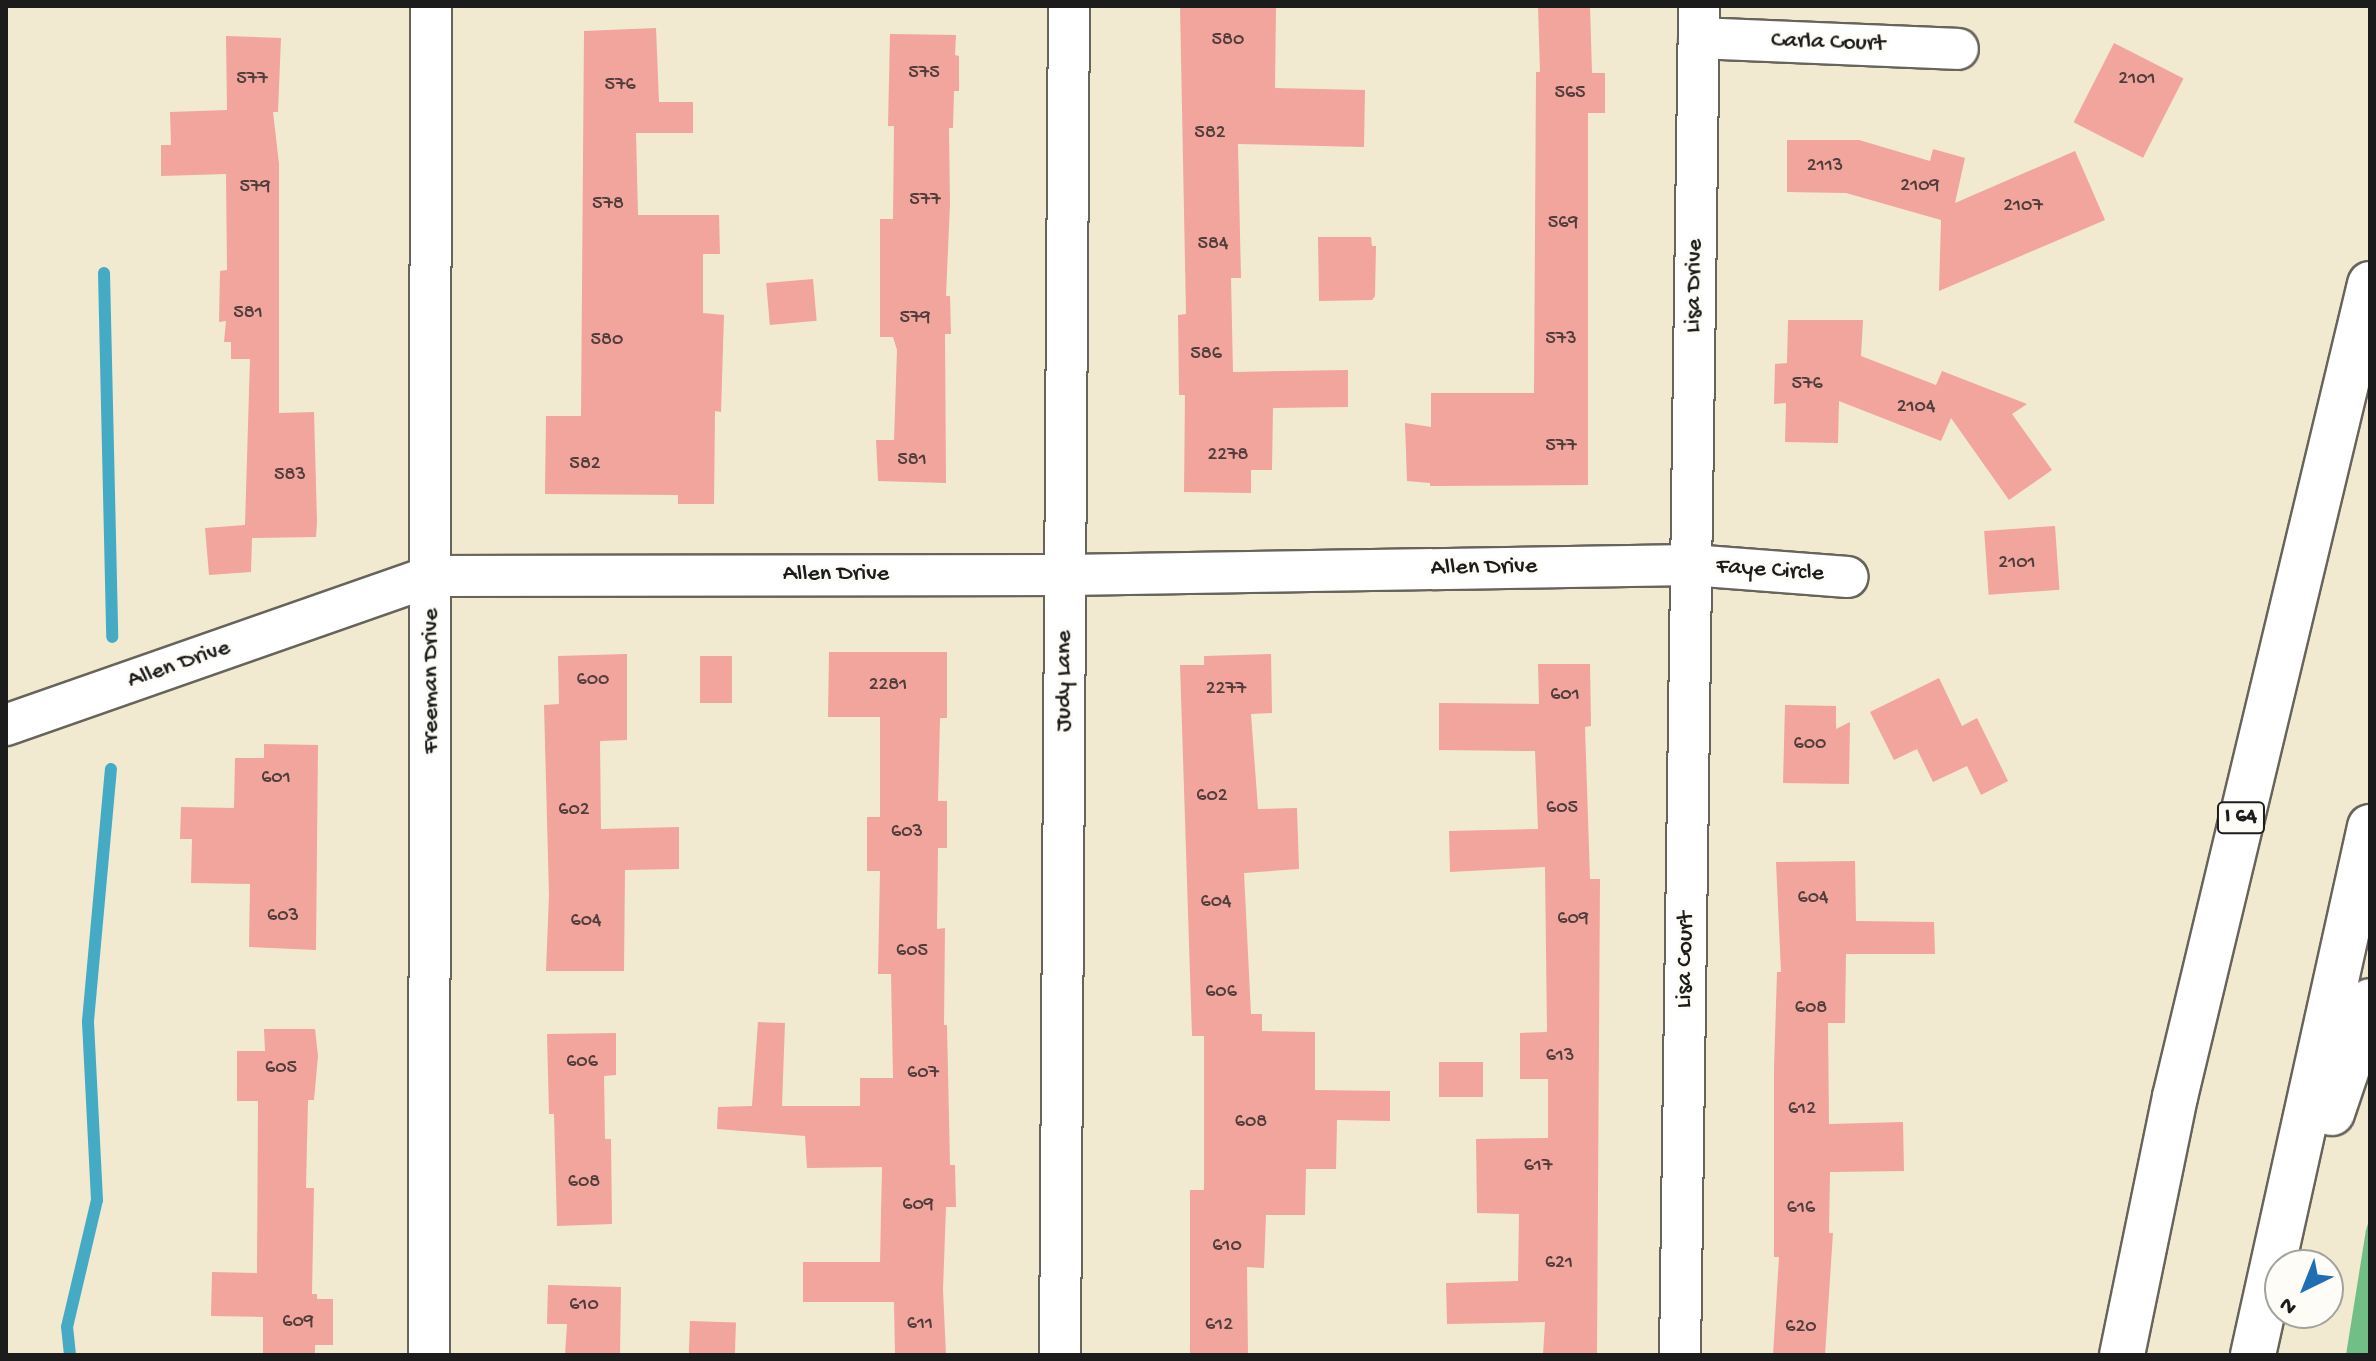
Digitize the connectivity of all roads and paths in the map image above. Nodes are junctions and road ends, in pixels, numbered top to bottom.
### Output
1 (431, 6) edge
2 (1069, 6) edge
3 (1699, 22) edge
4 (1958, 49) dead end
5 (2370, 284) edge
6 (1691, 565) junction
7 (1066, 575) junction
8 (432, 576) junction
9 (1848, 577) dead end
10 (6, 725) edge
11 (2370, 827) edge
12 (2370, 1001) edge
13 (2257, 1338) edge
14 (429, 1355) edge
15 (1060, 1355) edge
16 (1680, 1355) edge
17 (2122, 1355) edge

1 - 8 street, Freeman Drive
2 - 7 street, Judy Lane
3 - 4 street, Carla Court
3 - 6 street, Lisa Drive
5 - 17 highway, I 64
6 - 7 street, Allen Drive
6 - 9 street, Faye Circle
6 - 16 street, Lisa Court
7 - 8 street, Allen Drive
7 - 15 street, Judy Lane
8 - 10 street, Allen Drive
8 - 14 street, Freeman Drive
11 - 13 highway
12 - 13 highway

